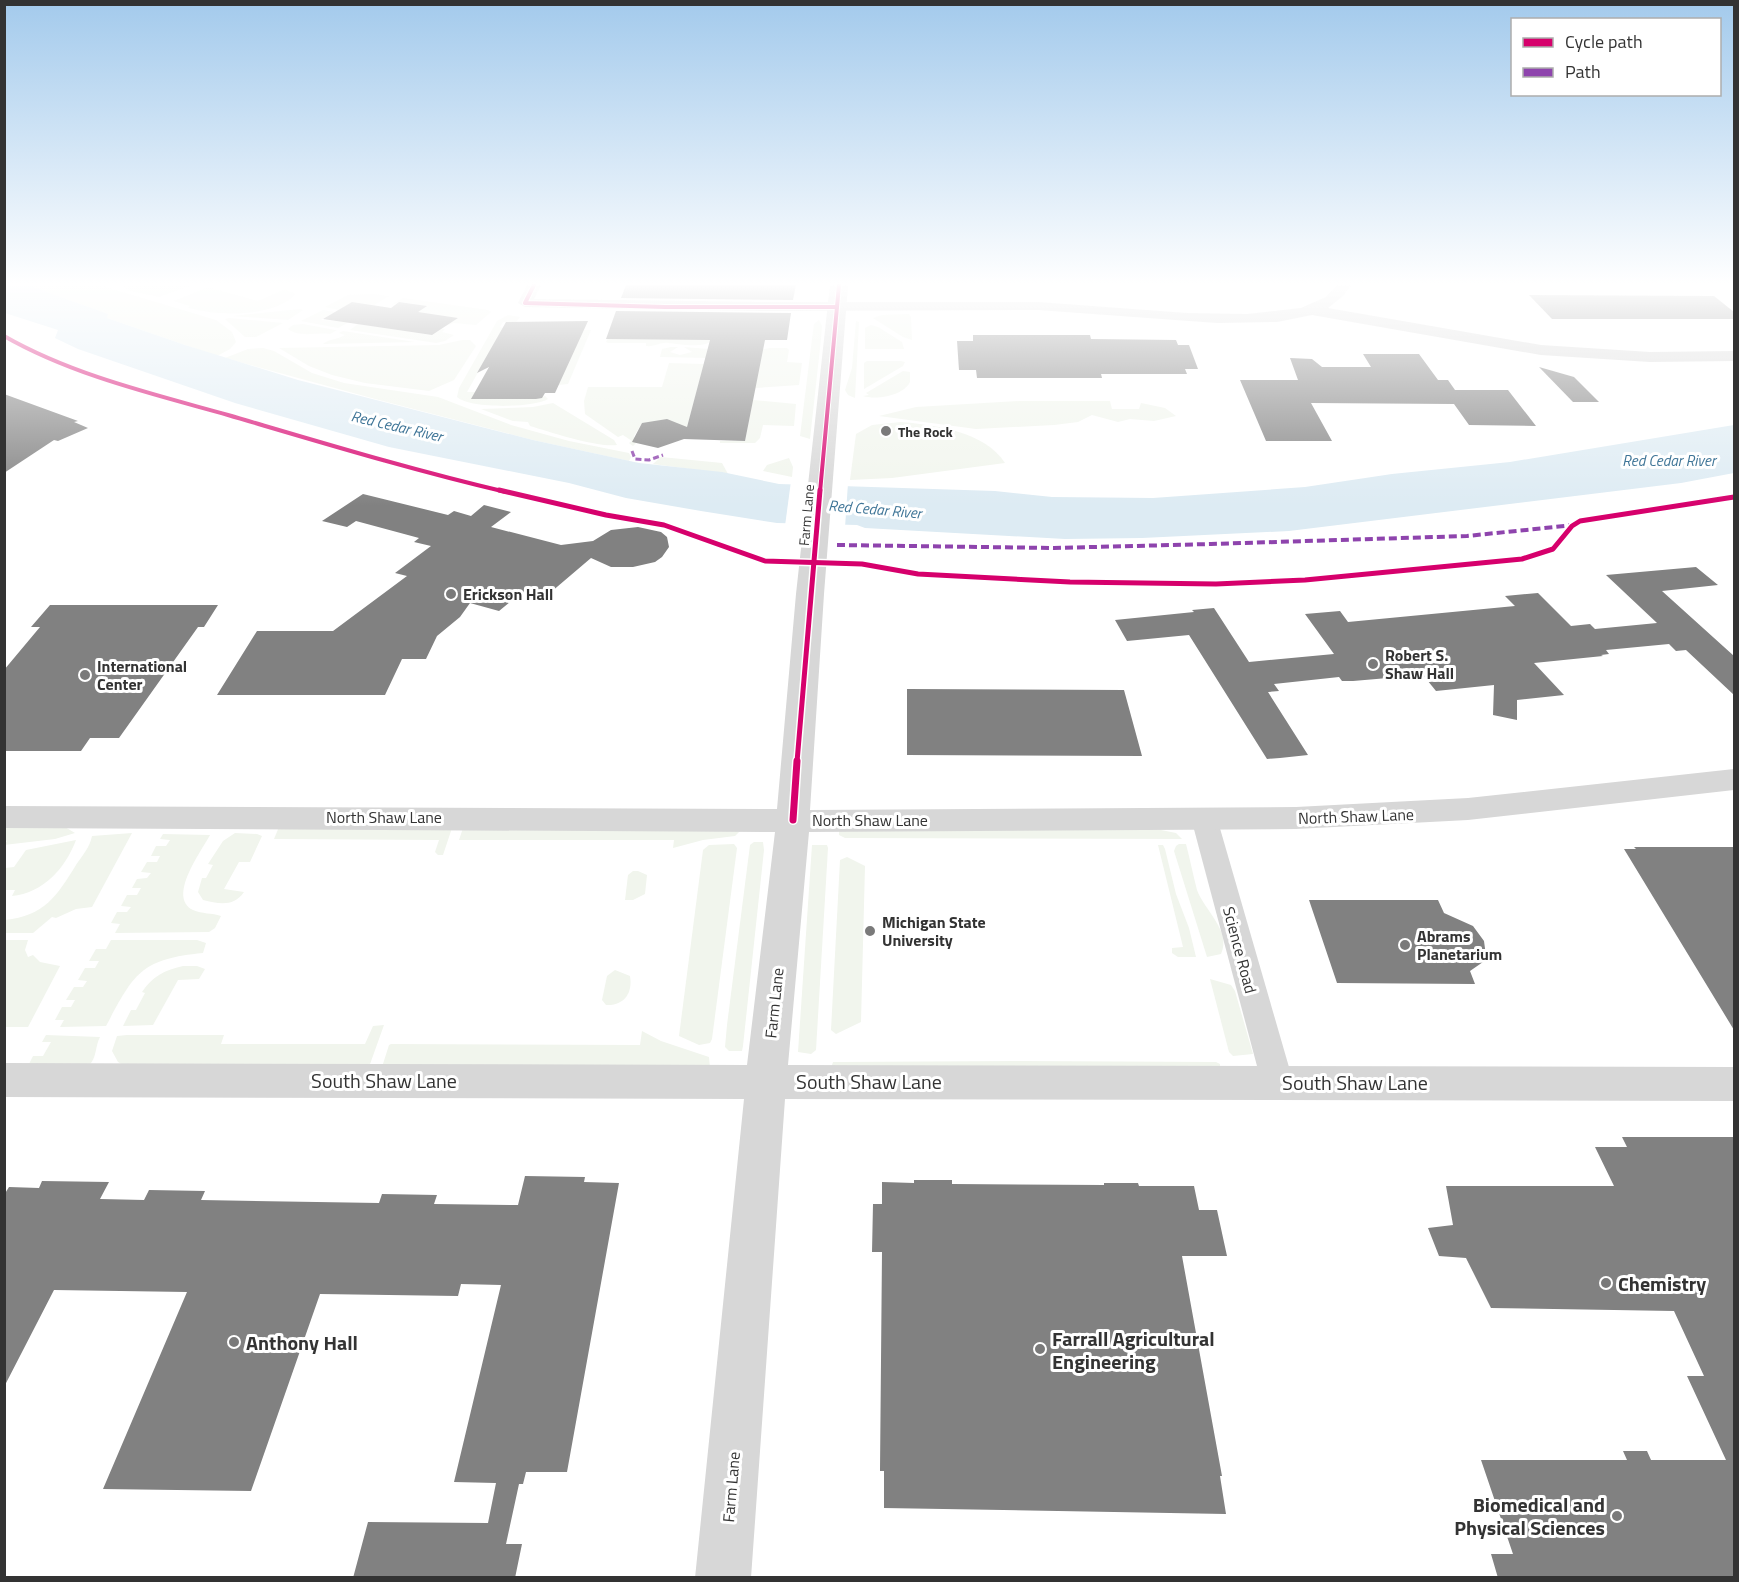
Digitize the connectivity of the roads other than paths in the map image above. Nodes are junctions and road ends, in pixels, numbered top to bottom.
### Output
1 (832, 359) edge
2 (1734, 780) edge
3 (4, 817) edge
4 (1204, 818) junction
5 (793, 820) junction
6 (4, 1080) edge
7 (766, 1081) junction
8 (1277, 1081) junction
9 (1734, 1084) edge
10 (723, 1578) edge

1 - 5 street, Farm Lane
2 - 4 street, North Shaw Lane
3 - 5 street, North Shaw Lane
4 - 5 street, North Shaw Lane
4 - 8 street, Science Road
5 - 7 street, Farm Lane
6 - 7 street, South Shaw Lane
7 - 8 street, South Shaw Lane
7 - 10 street, Farm Lane
8 - 9 street, South Shaw Lane

